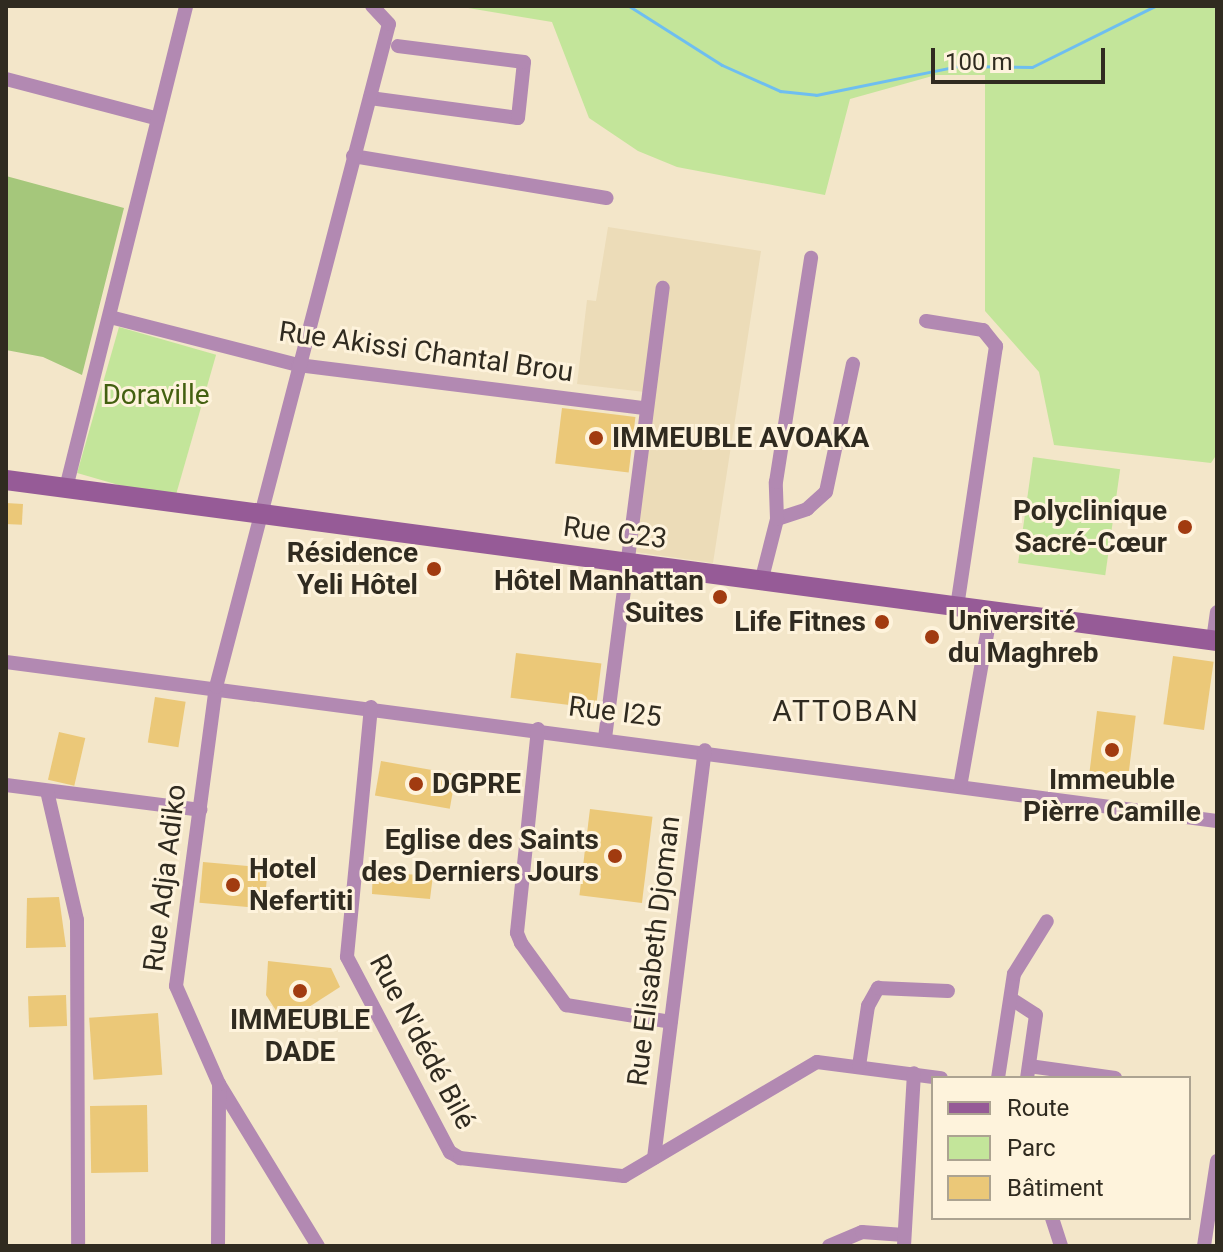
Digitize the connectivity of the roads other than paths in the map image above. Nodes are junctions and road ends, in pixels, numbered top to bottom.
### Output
1 (186, 6) edge
2 (372, 6) edge
3 (398, 46) dead end
4 (6, 79) edge
5 (370, 98) junction
6 (158, 119) junction
7 (353, 156) junction
8 (607, 198) dead end
9 (811, 258) dead end
10 (663, 288) dead end
11 (110, 317) junction
12 (926, 321) dead end
13 (853, 364) dead end
14 (298, 365) junction
15 (644, 408) junction
16 (6, 480) edge
17 (66, 488) junction
18 (256, 514) junction
19 (777, 519) junction
20 (627, 562) junction
21 (761, 582) junction
22 (957, 607) junction
23 (991, 612) junction
24 (1217, 612) edge
25 (1215, 640) edge
26 (6, 662) edge
27 (216, 687) junction
28 (371, 707) junction
29 (538, 729) junction
30 (605, 738) junction
31 (705, 750) junction
32 (6, 785) edge
33 (960, 787) junction
34 (47, 791) junction
35 (200, 810) junction
36 (1217, 821) edge
37 (1047, 921) dead end
38 (948, 991) dead end
39 (1013, 1000) junction
40 (671, 1022) junction
41 (859, 1066) junction
42 (1028, 1072) edge
43 (914, 1073) junction
44 (931, 1076) edge
45 (998, 1076) edge
46 (1086, 1076) edge
47 (219, 1084) junction
48 (654, 1158) junction
49 (1217, 1161) edge
50 (1053, 1220) edge
51 (904, 1240) edge
52 (78, 1246) edge
53 (218, 1246) edge
54 (318, 1246) edge
55 (829, 1246) edge
56 (1061, 1246) edge
57 (1204, 1246) edge

1 - 6 street
2 - 5 street, Rue Adja Adiko
3 - 5 street
4 - 6 street
5 - 7 street, Rue Adja Adiko
6 - 11 street
7 - 8 street
7 - 14 street, Rue Adja Adiko
9 - 19 street
10 - 15 street
11 - 14 street, Rue Akissi Chantal Brou
11 - 17 street
12 - 22 street
13 - 19 street
14 - 15 street, Rue Akissi Chantal Brou
14 - 18 street, Rue Adja Adiko
15 - 20 street
16 - 17 street, Rue C23
17 - 18 street, Rue C23
18 - 20 street, Rue C23
18 - 27 street, Rue Adja Adiko
19 - 21 street
20 - 21 street, Rue C23
20 - 30 street
21 - 22 street, Rue C23
22 - 23 street, Rue C23
23 - 25 street, Rue C23
23 - 33 street
24 - 25 street
26 - 27 street, Rue I25
27 - 28 street, Rue I25
27 - 35 street, Rue Adja Adiko
28 - 29 street, Rue I25
28 - 48 street, Rue N'dédé Bilé
29 - 30 street, Rue I25
29 - 40 street
30 - 31 street, Rue I25
31 - 33 street, Rue I25
31 - 40 street, Rue Elisabeth Djoman
32 - 34 street
33 - 36 street, Rue I25
34 - 35 street
34 - 52 street
35 - 47 street, Rue Adja Adiko
37 - 39 street
38 - 41 street
39 - 42 street
39 - 45 street
40 - 48 street, Rue Elisabeth Djoman
41 - 43 street, Rue N'dédé Bilé
41 - 48 street, Rue N'dédé Bilé
42 - 46 street
43 - 44 street, Rue N'dédé Bilé
43 - 51 street
47 - 53 street, Rue Adja Adiko
47 - 54 street
49 - 57 street
50 - 56 street
51 - 55 street

